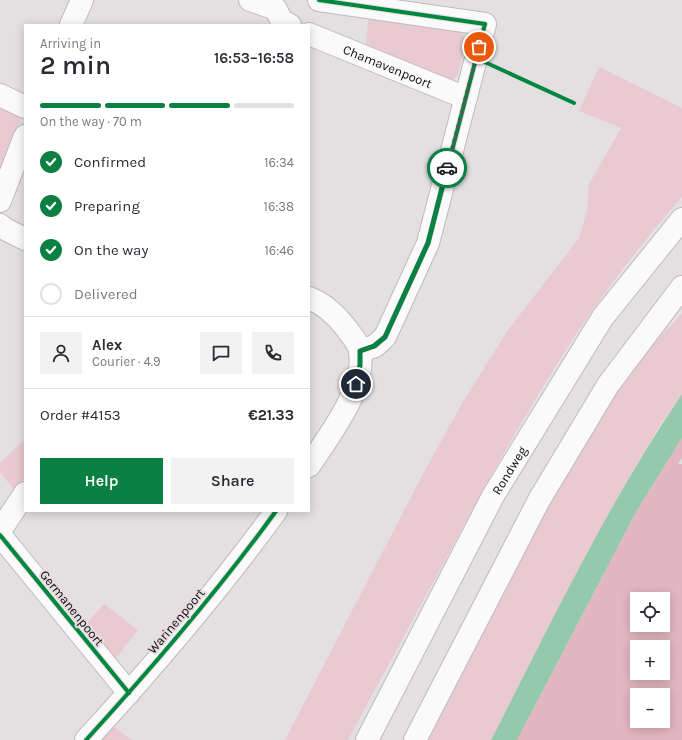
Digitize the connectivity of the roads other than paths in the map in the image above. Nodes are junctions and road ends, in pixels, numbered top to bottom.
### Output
1 (82, 0) edge
2 (250, 0) edge
3 (319, 0) edge
4 (285, 11) edge
5 (71, 24) edge
6 (310, 34) edge
7 (0, 95) edge
8 (466, 98) junction
9 (24, 107) edge
10 (24, 139) edge
11 (0, 201) edge
12 (682, 219) edge
13 (0, 225) edge
14 (24, 238) edge
15 (682, 287) edge
16 (310, 299) edge
17 (360, 351) junction
18 (310, 464) edge
19 (24, 494) edge
20 (275, 512) edge
21 (0, 530) edge
22 (0, 535) edge
23 (130, 693) junction
24 (86, 740) edge
25 (367, 740) edge
26 (415, 740) edge

1 - 5 street
2 - 4 street
3 - 8 street
6 - 8 street, Chamavenpoort
7 - 9 street
8 - 17 street
10 - 11 street
12 - 25 street, Rondweg
13 - 14 street
15 - 26 street
16 - 17 street
17 - 18 street
19 - 21 street
20 - 23 street, Warinenpoort
22 - 23 street, Germanenpoort
23 - 24 street, Warinenpoort

